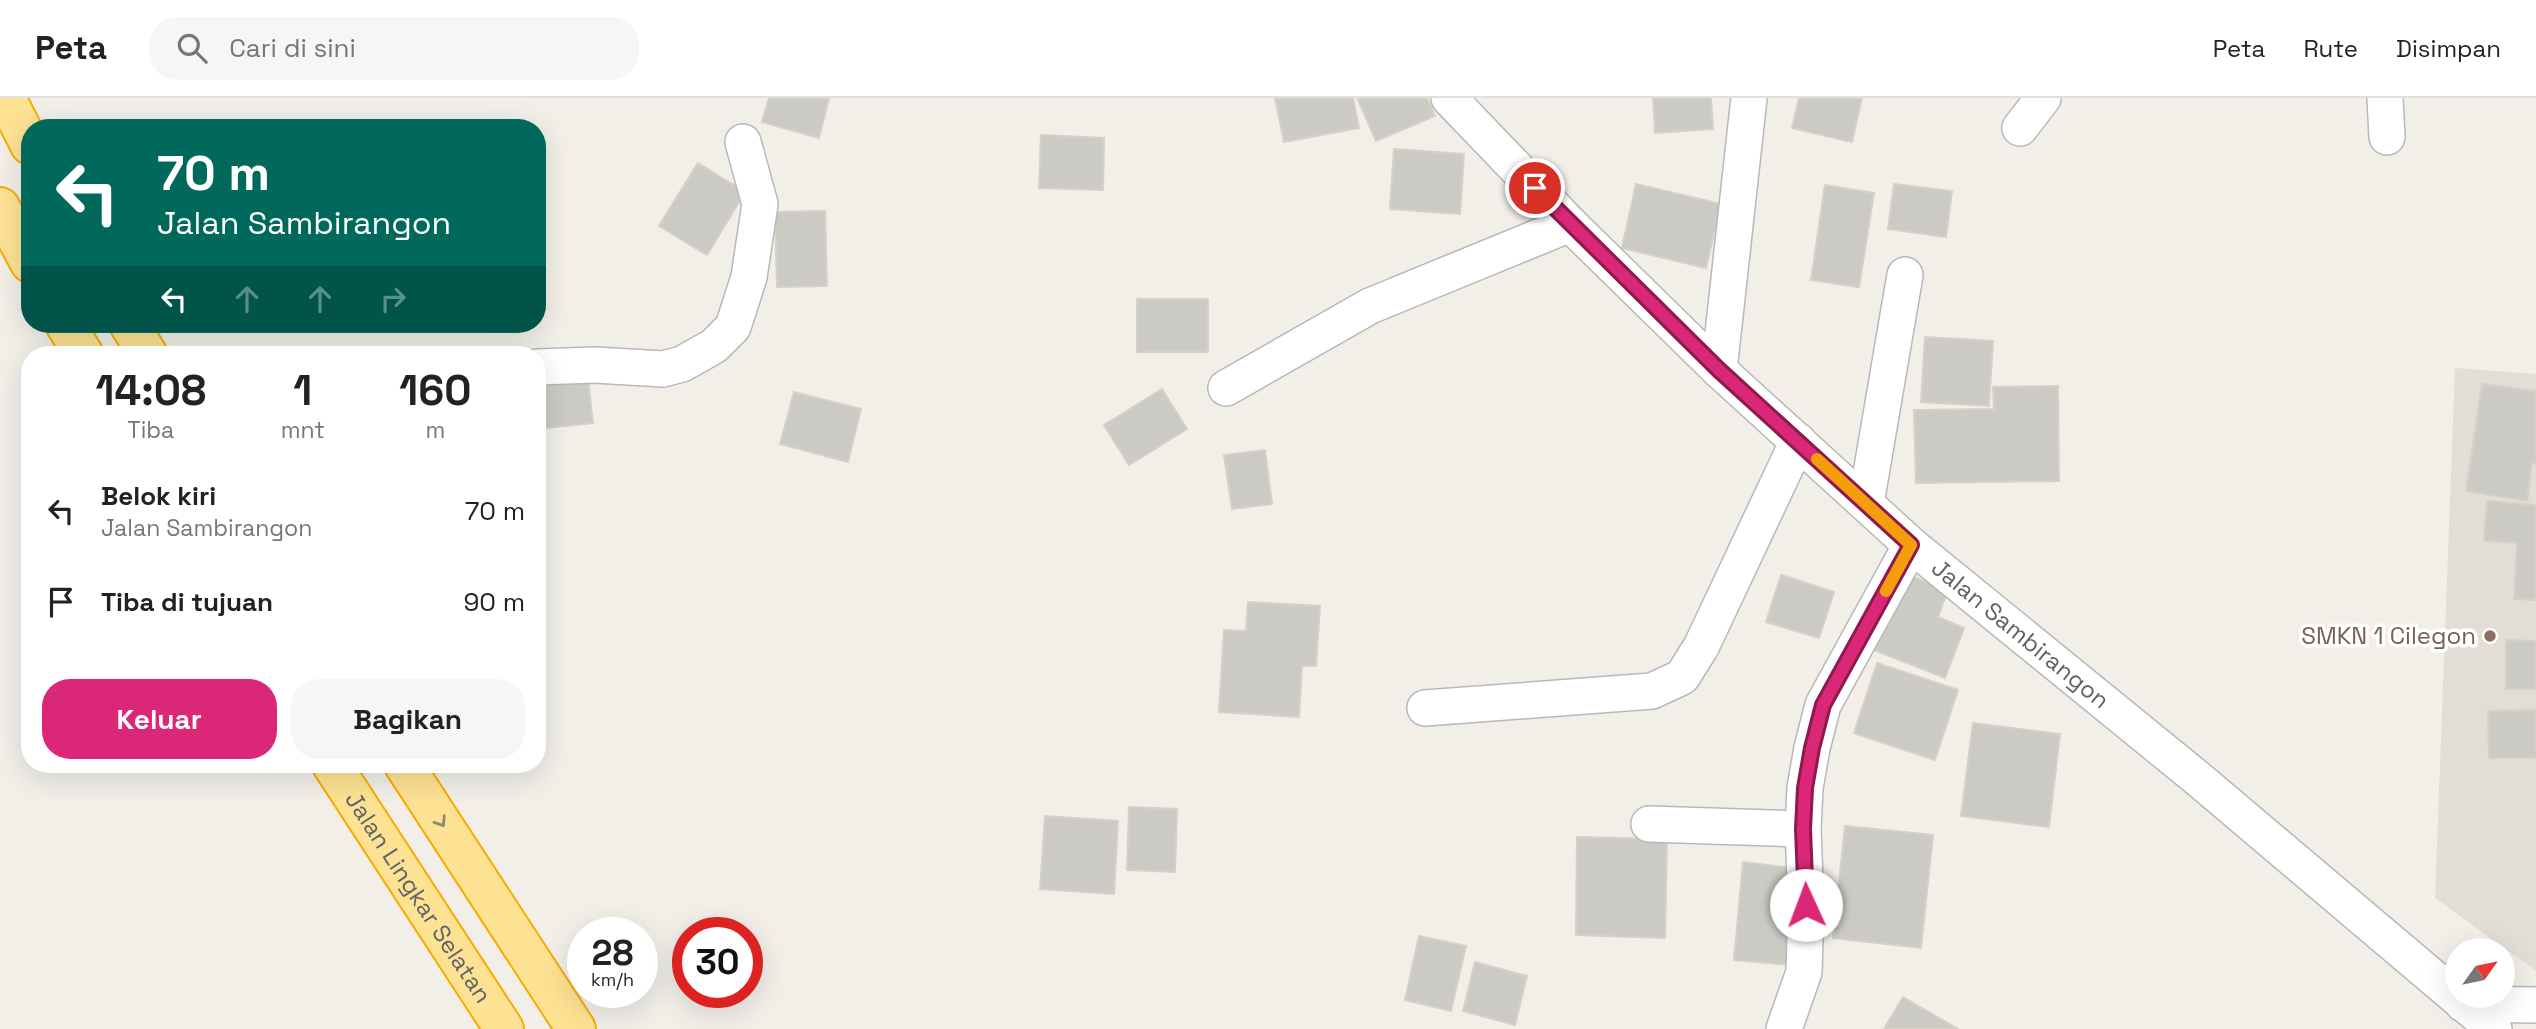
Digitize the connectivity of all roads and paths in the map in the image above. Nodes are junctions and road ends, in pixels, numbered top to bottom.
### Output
1 (6, 98) edge
2 (1449, 98) edge
3 (1749, 98) edge
4 (2043, 98) edge
5 (2385, 98) edge
6 (21, 127) edge
7 (2020, 128) dead end
8 (2387, 137) dead end
9 (743, 142) dead end
10 (0, 207) edge
11 (1570, 223) junction
12 (21, 246) edge
13 (1905, 275) dead end
14 (546, 367) edge
15 (1719, 370) junction
16 (1226, 388) dead end
17 (1798, 441) junction
18 (1866, 503) junction
19 (1911, 545) junction
20 (1425, 708) dead end
21 (337, 773) edge
22 (409, 773) edge
23 (1649, 824) dead end
24 (1803, 829) junction
25 (2445, 989) edge
26 (2515, 1005) edge
27 (2536, 1005) edge
28 (2468, 1008) edge
29 (504, 1029) edge
30 (576, 1029) edge
31 (1784, 1029) edge
32 (2494, 1029) edge

1 - 6 highway
2 - 11 street, Jalan Sambirangon
3 - 15 street
4 - 7 street
5 - 8 street
9 - 14 street
10 - 12 highway
11 - 15 street, Jalan Sambirangon
11 - 16 street
13 - 18 street
15 - 17 street, Jalan Sambirangon
17 - 18 street, Jalan Sambirangon
17 - 20 street
18 - 19 street, Jalan Sambirangon
19 - 24 street
19 - 25 street, Jalan Sambirangon
21 - 29 highway, Jalan Lingkar Selatan
22 -> 30 highway
23 - 24 street
24 - 31 street
26 - 27 street
28 - 32 street, Jalan Sambirangon

